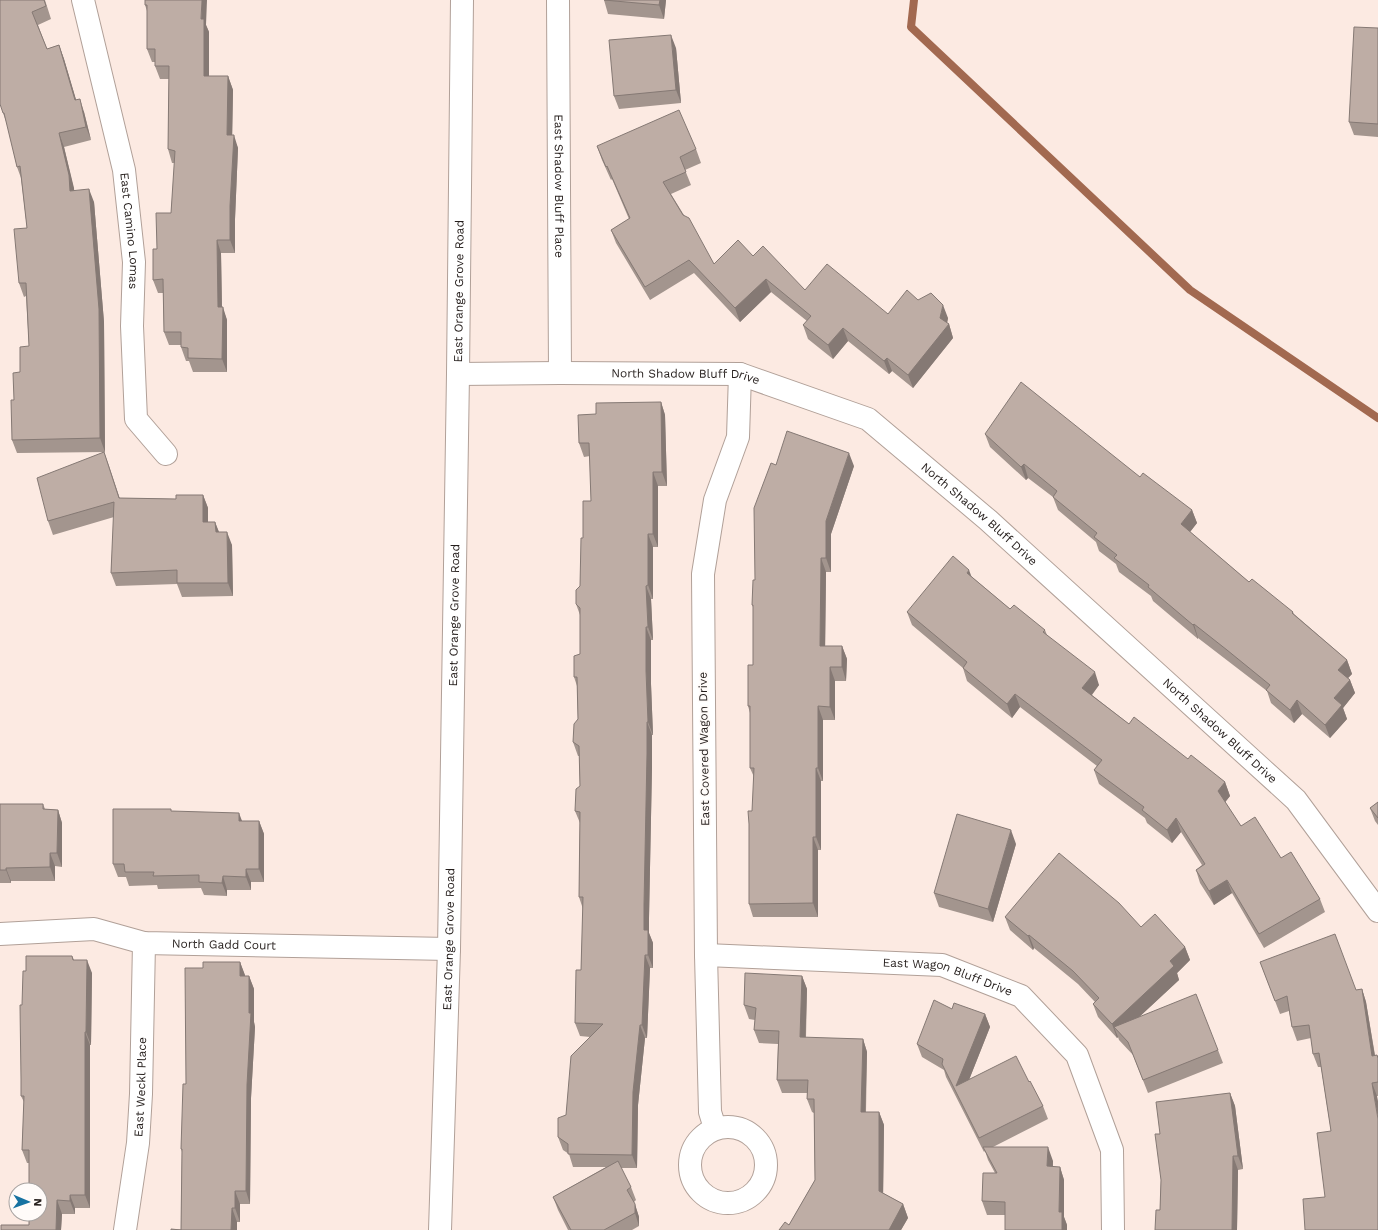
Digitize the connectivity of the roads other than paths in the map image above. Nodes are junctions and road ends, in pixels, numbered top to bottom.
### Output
1 (83, 0) edge
2 (462, 0) edge
3 (558, 0) edge
4 (560, 373) junction
5 (458, 374) junction
6 (740, 374) junction
7 (166, 454) dead end
8 (1378, 910) edge
9 (0, 934) edge
10 (144, 943) junction
11 (449, 948) junction
12 (706, 955) junction
13 (716, 1128) dead end
14 (125, 1230) edge
15 (440, 1230) edge
16 (1113, 1230) edge

1 - 7 street, East Camino Lomas
2 - 5 street, East Orange Grove Road
3 - 4 street, East Shadow Bluff Place
4 - 5 street, North Shadow Bluff Drive
4 - 6 street, North Shadow Bluff Drive
5 - 11 street, East Orange Grove Road
6 - 8 street, North Shadow Bluff Drive
6 - 12 street, East Covered Wagon Drive
9 - 10 street, North Gadd Court
10 - 11 street, North Gadd Court
10 - 14 street, East Weckl Place
11 - 15 street, East Orange Grove Road
12 - 13 street, East Covered Wagon Drive
12 - 16 street, East Wagon Bluff Drive

